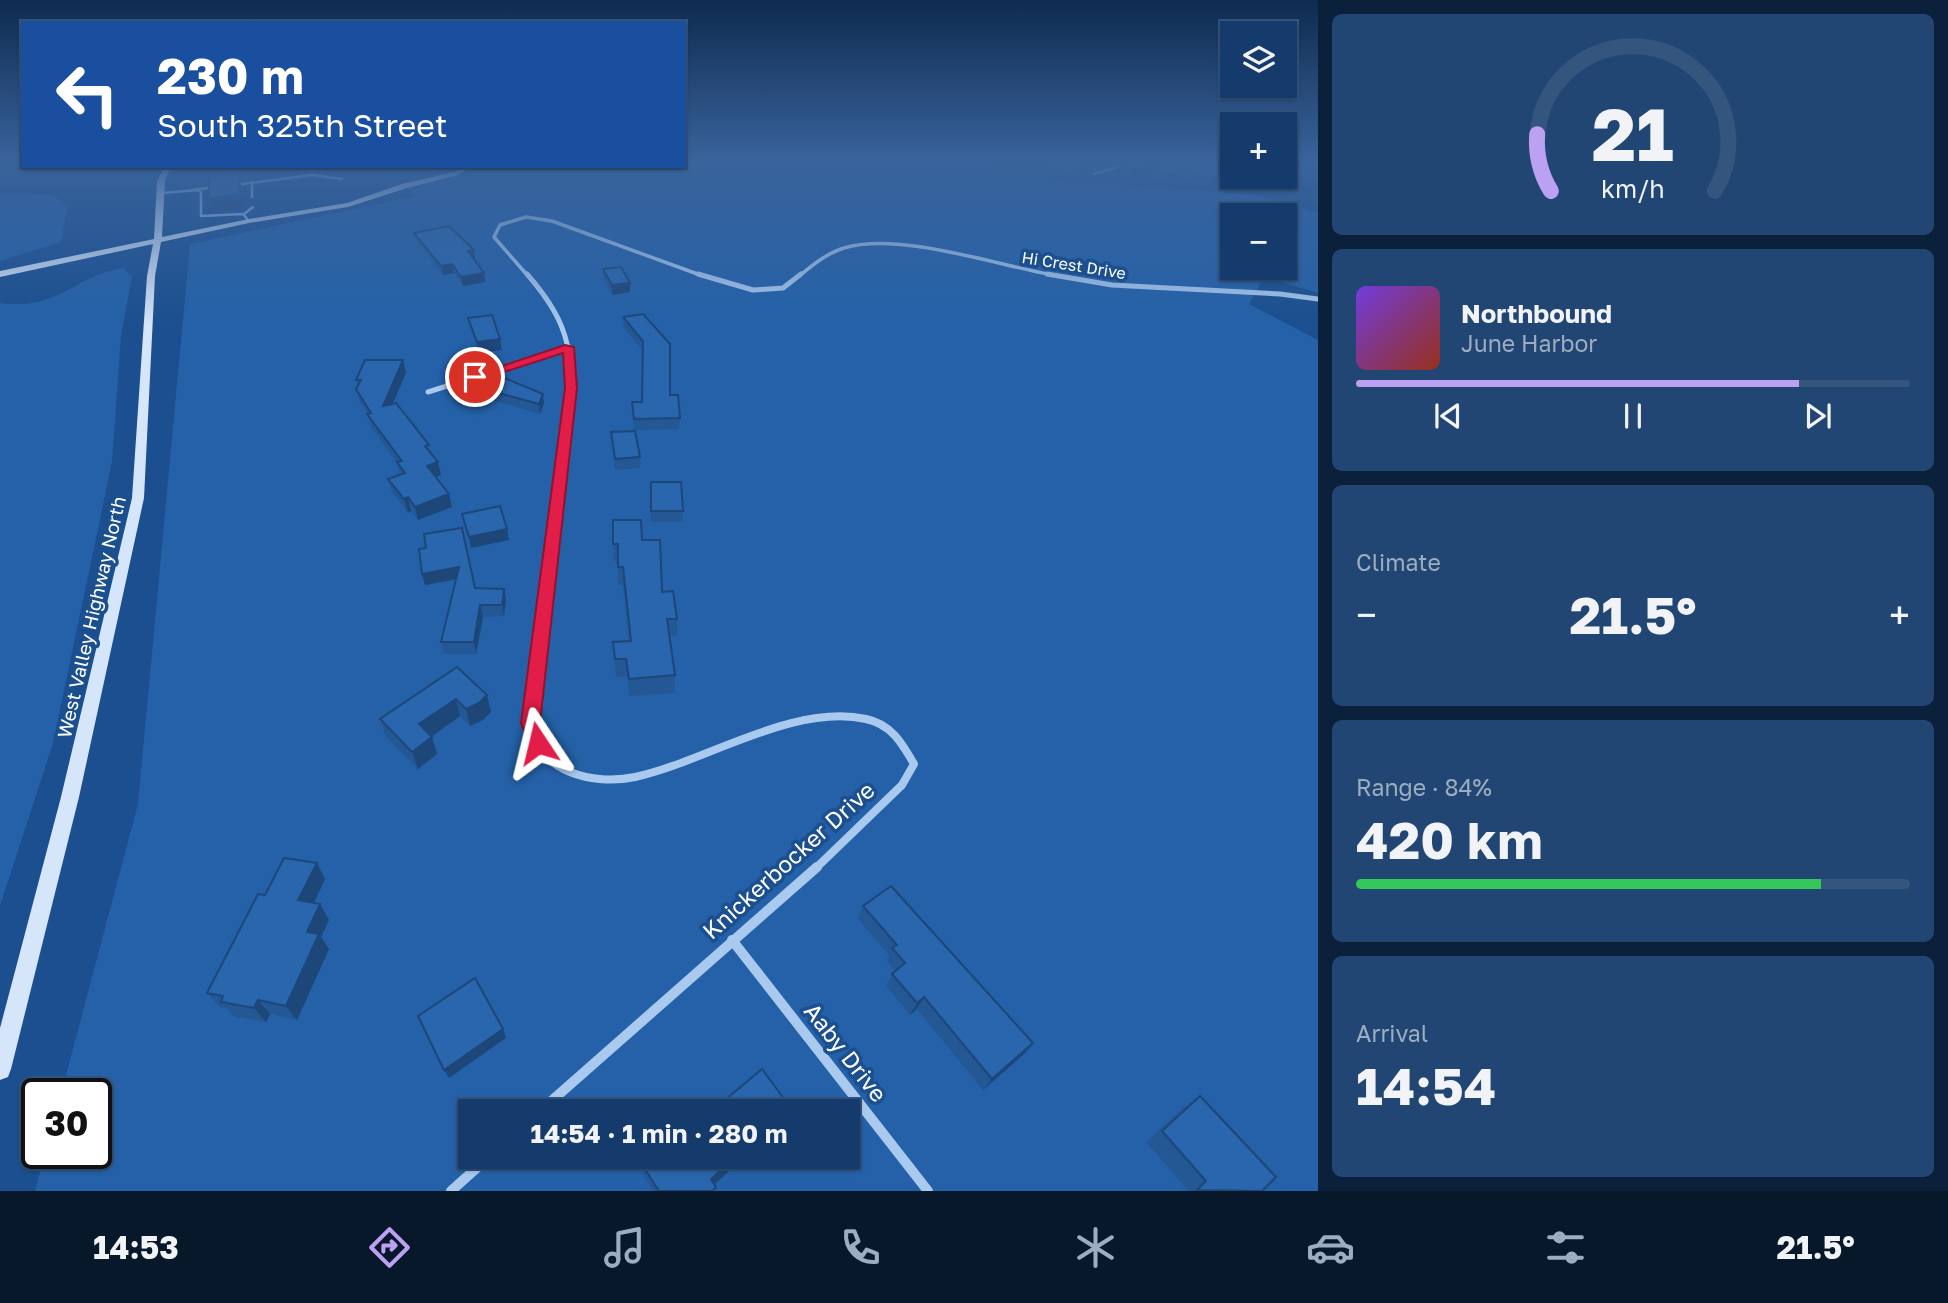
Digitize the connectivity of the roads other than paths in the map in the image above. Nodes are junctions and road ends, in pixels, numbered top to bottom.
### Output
1 (159, 216) edge
2 (201, 216) edge
3 (257, 216) edge
4 (246, 217) junction
5 (158, 239) junction
6 (0, 274) edge
7 (1318, 299) edge
8 (569, 347) junction
9 (428, 392) dead end
10 (548, 761) joint
11 (732, 940) junction
12 (0, 1069) edge
13 (553, 1099) edge
14 (476, 1169) edge
15 (451, 1191) edge
16 (928, 1191) edge

1 - 5 main road, West Valley Highway North
2 - 4 lane
3 - 4 main road
4 - 5 main road
5 - 6 main road
5 - 12 main road, West Valley Highway North
7 - 8 street, Hi Crest Drive
8 - 9 street
8 - 10 street, Hi Crest Drive
10 - 11 street, Knickerbocker Drive
11 - 13 street, Knickerbocker Drive
11 - 16 street, Aaby Drive
14 - 15 street

